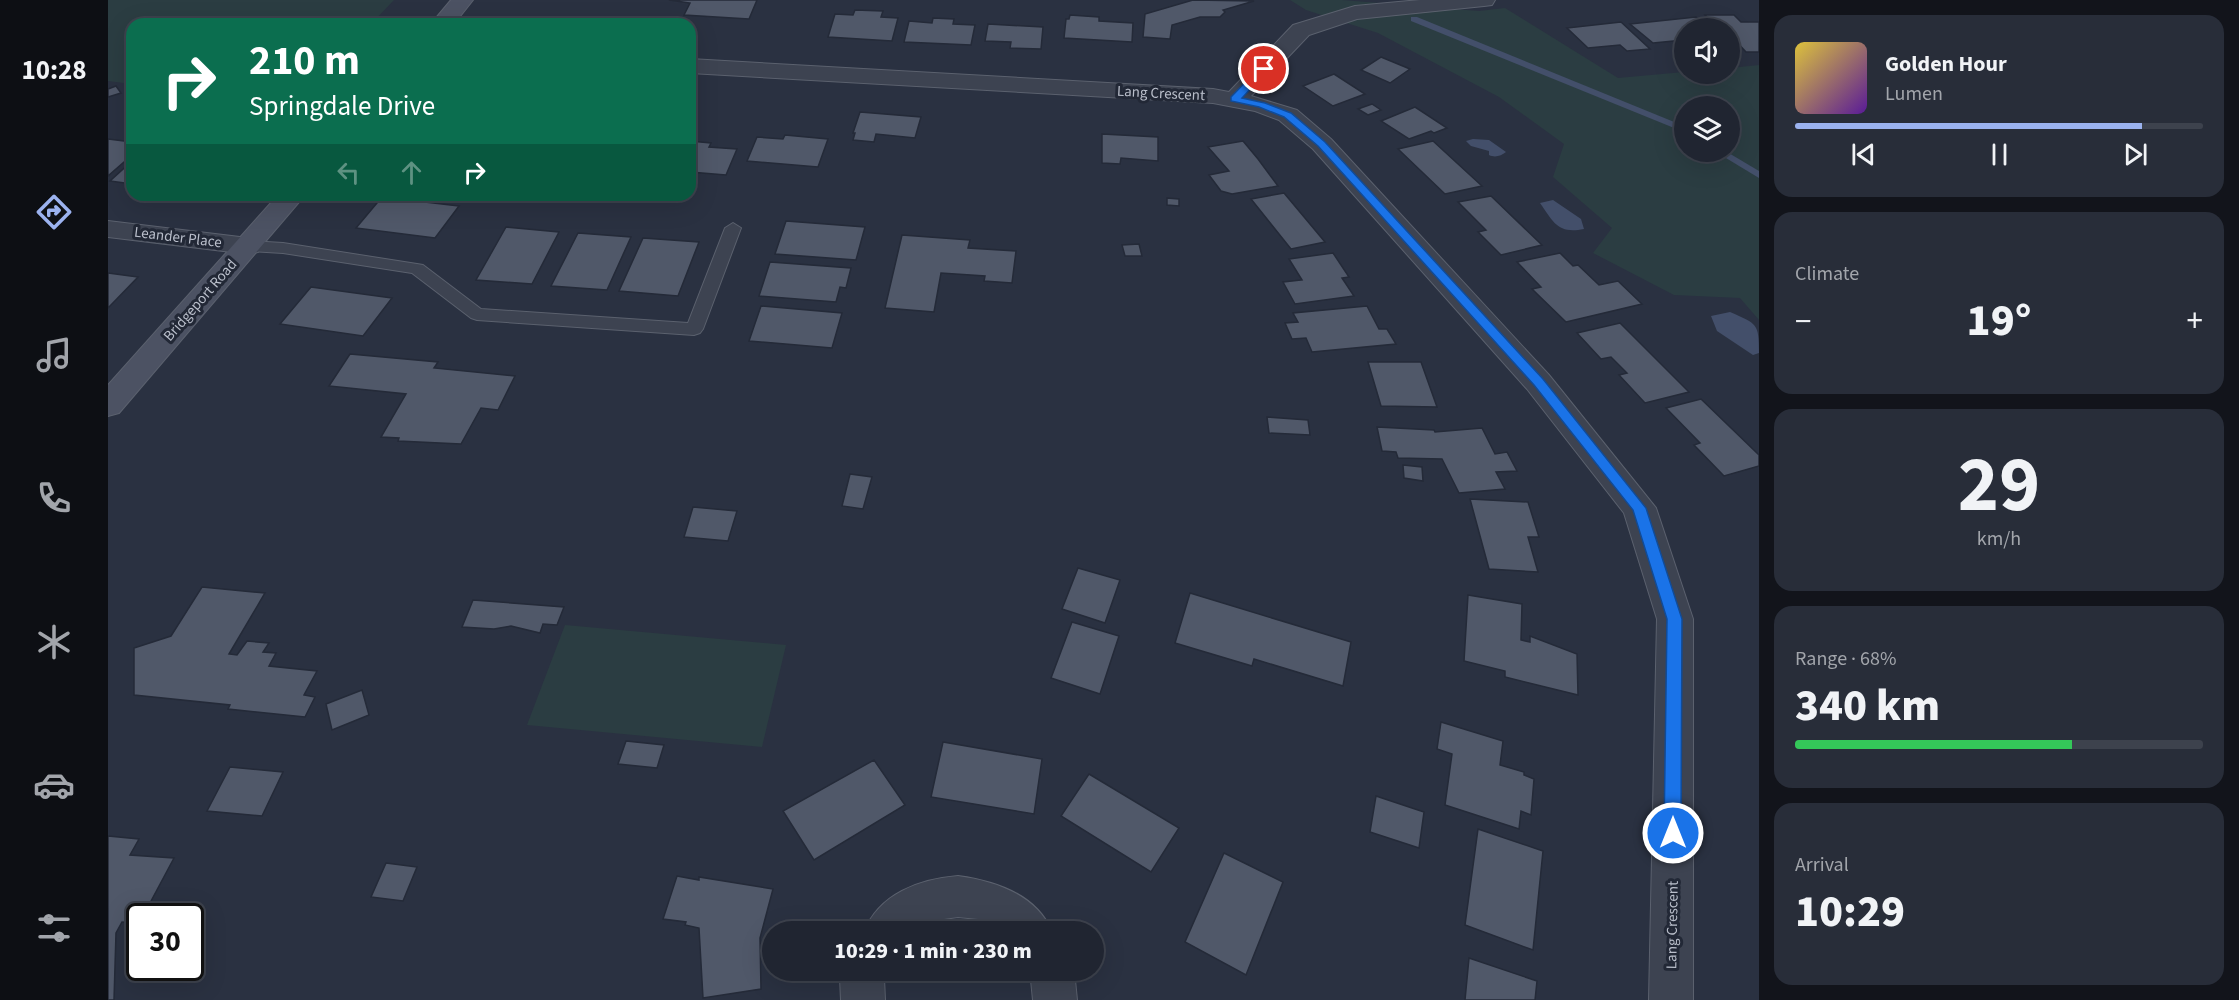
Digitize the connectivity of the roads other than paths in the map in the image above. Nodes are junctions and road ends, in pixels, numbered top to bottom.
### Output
1 (462, 0) edge
2 (1484, 0) edge
3 (447, 18) edge
4 (696, 66) edge
5 (1235, 99) junction
6 (287, 201) edge
7 (733, 228) dead end
8 (108, 229) edge
9 (248, 246) junction
10 (108, 405) edge
11 (892, 921) edge
12 (1022, 921) edge
13 (862, 981) edge
14 (1053, 981) edge
15 (863, 1000) edge
16 (1055, 1000) edge
17 (1671, 1000) edge

1 - 3 main road
2 - 5 street
4 - 5 street, Lang Crescent
5 - 17 street, Lang Crescent
6 - 9 main road, Bridgeport Road
7 - 9 lane
8 - 9 street, Leander Place
9 - 10 main road, Bridgeport Road
11 - 12 street
13 - 15 street
14 - 16 street

